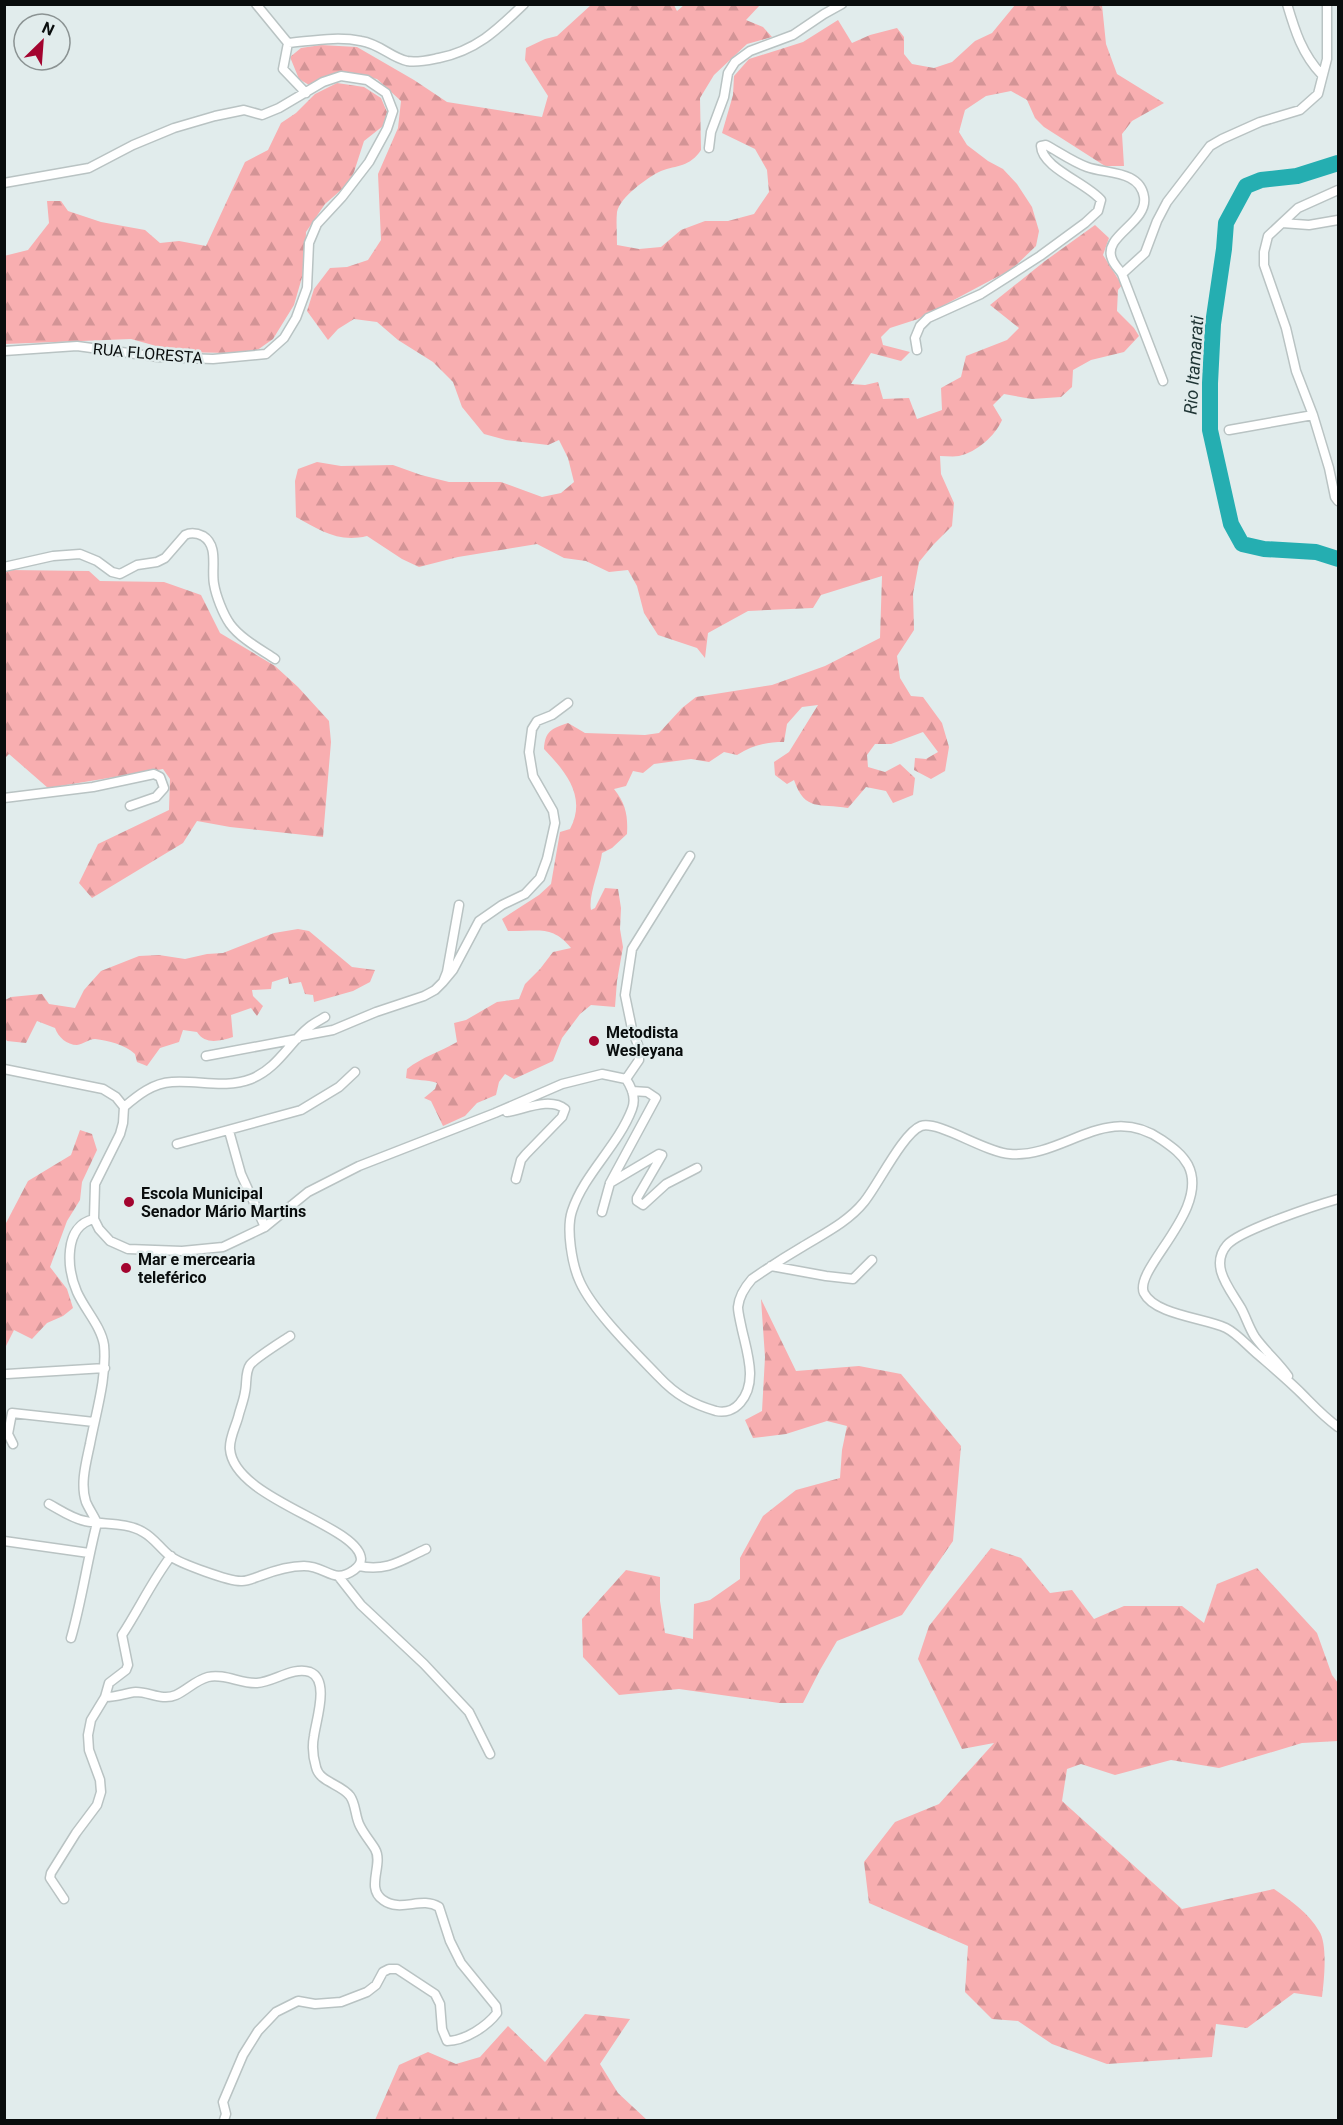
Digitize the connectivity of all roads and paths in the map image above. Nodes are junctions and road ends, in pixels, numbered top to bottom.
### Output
1 (256, 4) edge
2 (524, 4) edge
3 (842, 4) edge
4 (1287, 4) edge
5 (1327, 4) edge
6 (288, 43) junction
7 (1322, 75) junction
8 (306, 93) junction
9 (709, 148) dead end
10 (4, 183) edge
11 (1338, 190) edge
12 (1338, 220) edge
13 (1282, 223) junction
14 (1122, 274) junction
15 (916, 350) dead end
16 (4, 351) edge
17 (1163, 381) dead end
18 (1313, 415) junction
19 (1229, 430) dead end
20 (1338, 501) edge
21 (4, 567) edge
22 (275, 659) dead end
23 (568, 703) dead end
24 (5, 799) edge
25 (130, 806) dead end
26 (690, 856) dead end
27 (459, 905) dead end
28 (443, 982) junction
29 (325, 1017) dead end
30 (299, 1038) junction
31 (206, 1056) dead end
32 (4, 1069) edge
33 (355, 1072) dead end
34 (626, 1079) junction
35 (632, 1090) junction
36 (124, 1107) junction
37 (495, 1113) junction
38 (229, 1131) junction
39 (177, 1144) dead end
40 (697, 1168) dead end
41 (516, 1179) dead end
42 (610, 1183) junction
43 (1338, 1199) edge
44 (602, 1212) dead end
45 (94, 1219) junction
46 (265, 1227) junction
47 (872, 1260) dead end
48 (771, 1266) junction
49 (290, 1336) dead end
50 (105, 1368) junction
51 (8, 1374) dead end
52 (1301, 1393) junction
53 (94, 1422) junction
54 (1338, 1427) edge
55 (13, 1444) dead end
56 (48, 1504) dead end
57 (97, 1523) junction
58 (4, 1541) edge
59 (426, 1549) dead end
60 (89, 1553) junction
61 (171, 1556) junction
62 (359, 1566) junction
63 (339, 1577) junction
64 (71, 1638) dead end
65 (105, 1696) junction
66 (490, 1754) dead end
67 (64, 1899) dead end
68 (224, 2121) edge

1 - 6 street
2 - 6 street
3 - 9 street
4 - 7 street
5 - 7 street
6 - 8 street
7 - 14 street
8 - 10 street, RUA FLORESTA
8 - 16 street, RUA FLORESTA
11 - 13 street
12 - 13 street
13 - 18 street
14 - 15 street
14 - 17 street
18 - 19 street
18 - 20 street
21 - 22 street
23 - 28 street
24 - 25 street
26 - 34 street
27 - 28 street
28 - 30 street
29 - 30 street
30 - 31 street
30 - 36 street
32 - 36 street
33 - 38 street
34 - 35 street
34 - 37 street
35 - 42 street
35 - 48 street
36 - 45 street
37 - 41 street
37 - 46 street
38 - 39 street
38 - 46 street
40 - 42 street
42 - 44 street
43 - 52 street
45 - 46 street
45 - 50 street
47 - 48 street
48 - 52 street
49 - 62 street
50 - 51 street
50 - 53 street
52 - 54 street
53 - 55 street
53 - 57 street
56 - 57 street
57 - 60 street
57 - 61 street
58 - 60 street
59 - 62 street
60 - 64 street
61 - 63 street
61 - 65 street
62 - 63 street
63 - 66 street
65 - 67 street
65 - 68 street

